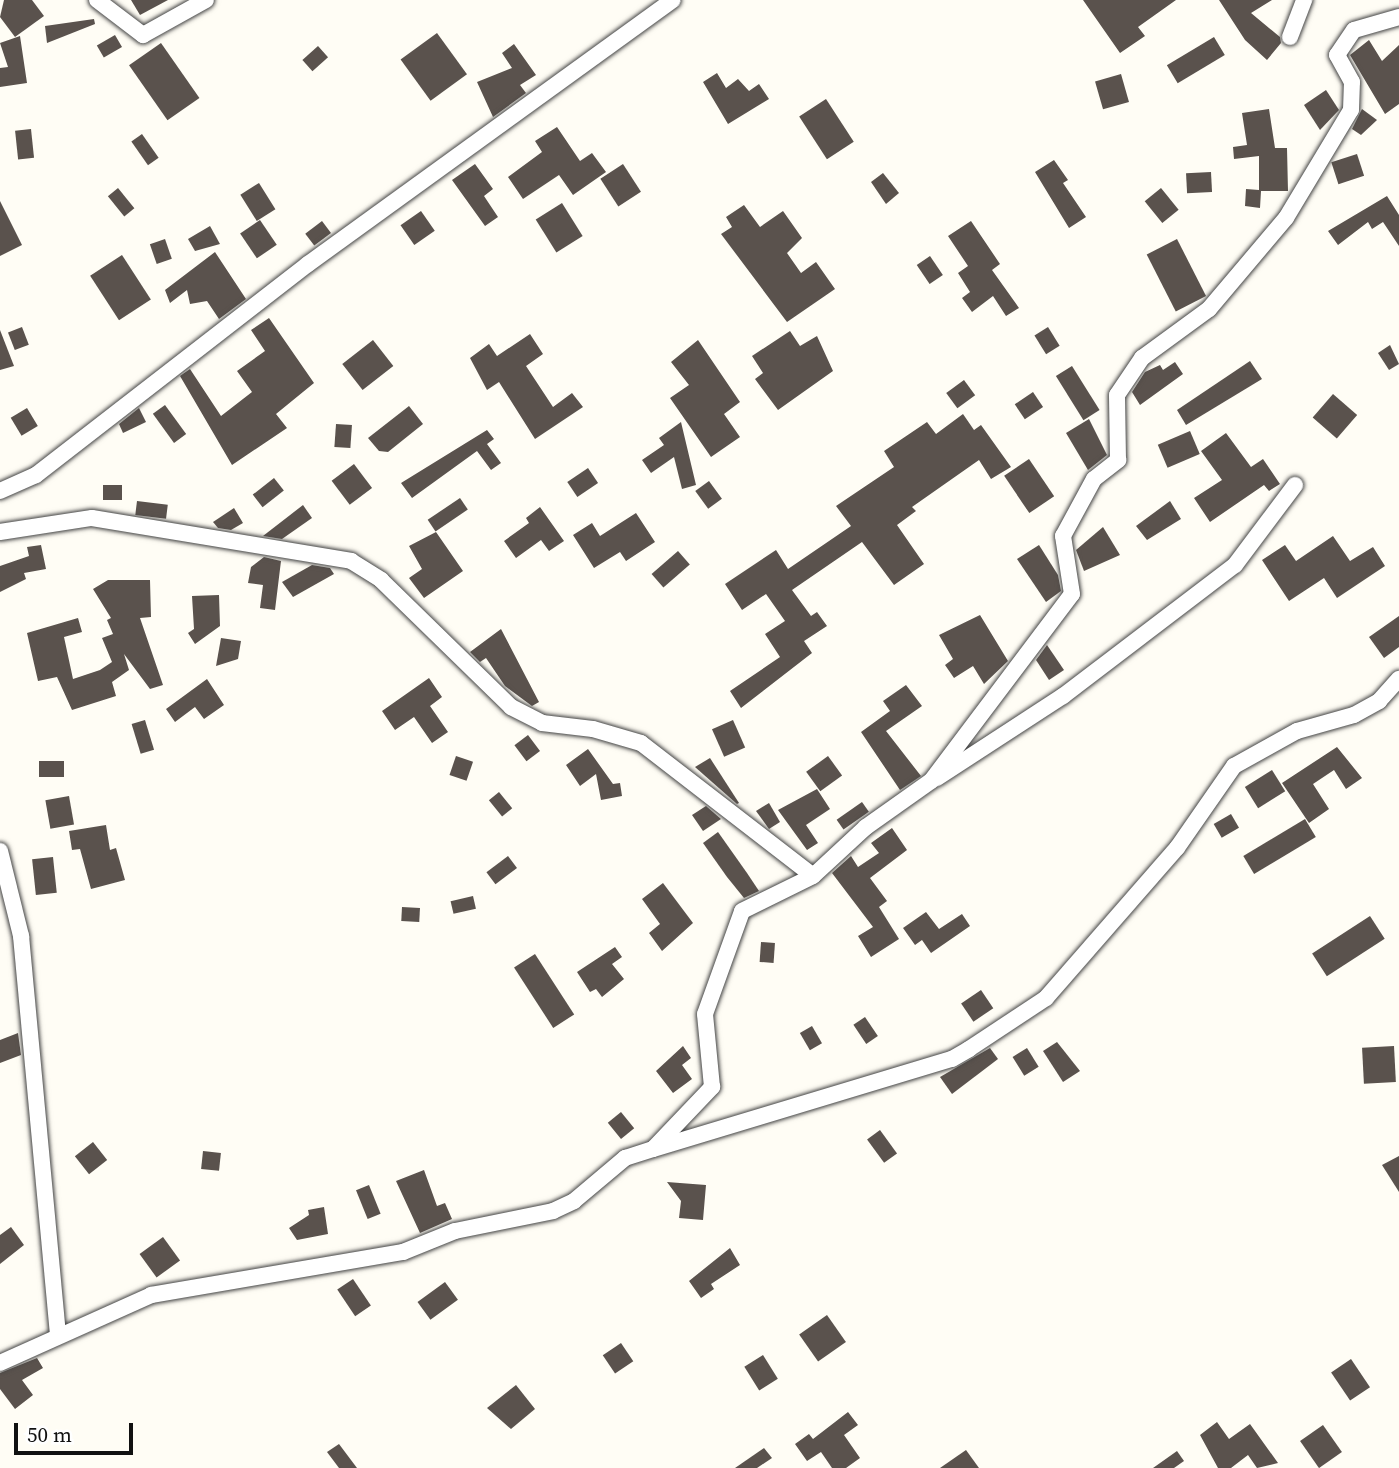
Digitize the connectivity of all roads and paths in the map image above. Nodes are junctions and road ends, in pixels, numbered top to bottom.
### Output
1 (97, 0) edge
2 (206, 0) edge
3 (673, 0) edge
4 (1304, 0) edge
5 (1399, 17) edge
6 (1290, 37) dead end
7 (1295, 485) dead end
8 (0, 491) edge
9 (0, 532) edge
10 (1399, 678) edge
11 (931, 781) junction
12 (0, 851) edge
13 (813, 876) junction
14 (653, 1149) junction
15 (58, 1335) junction
16 (0, 1363) edge

1 - 2 street
3 - 8 street
4 - 6 street
5 - 11 street
7 - 11 street
9 - 13 street
10 - 14 street
11 - 13 street
12 - 15 street
13 - 14 street
14 - 15 street
15 - 16 street

